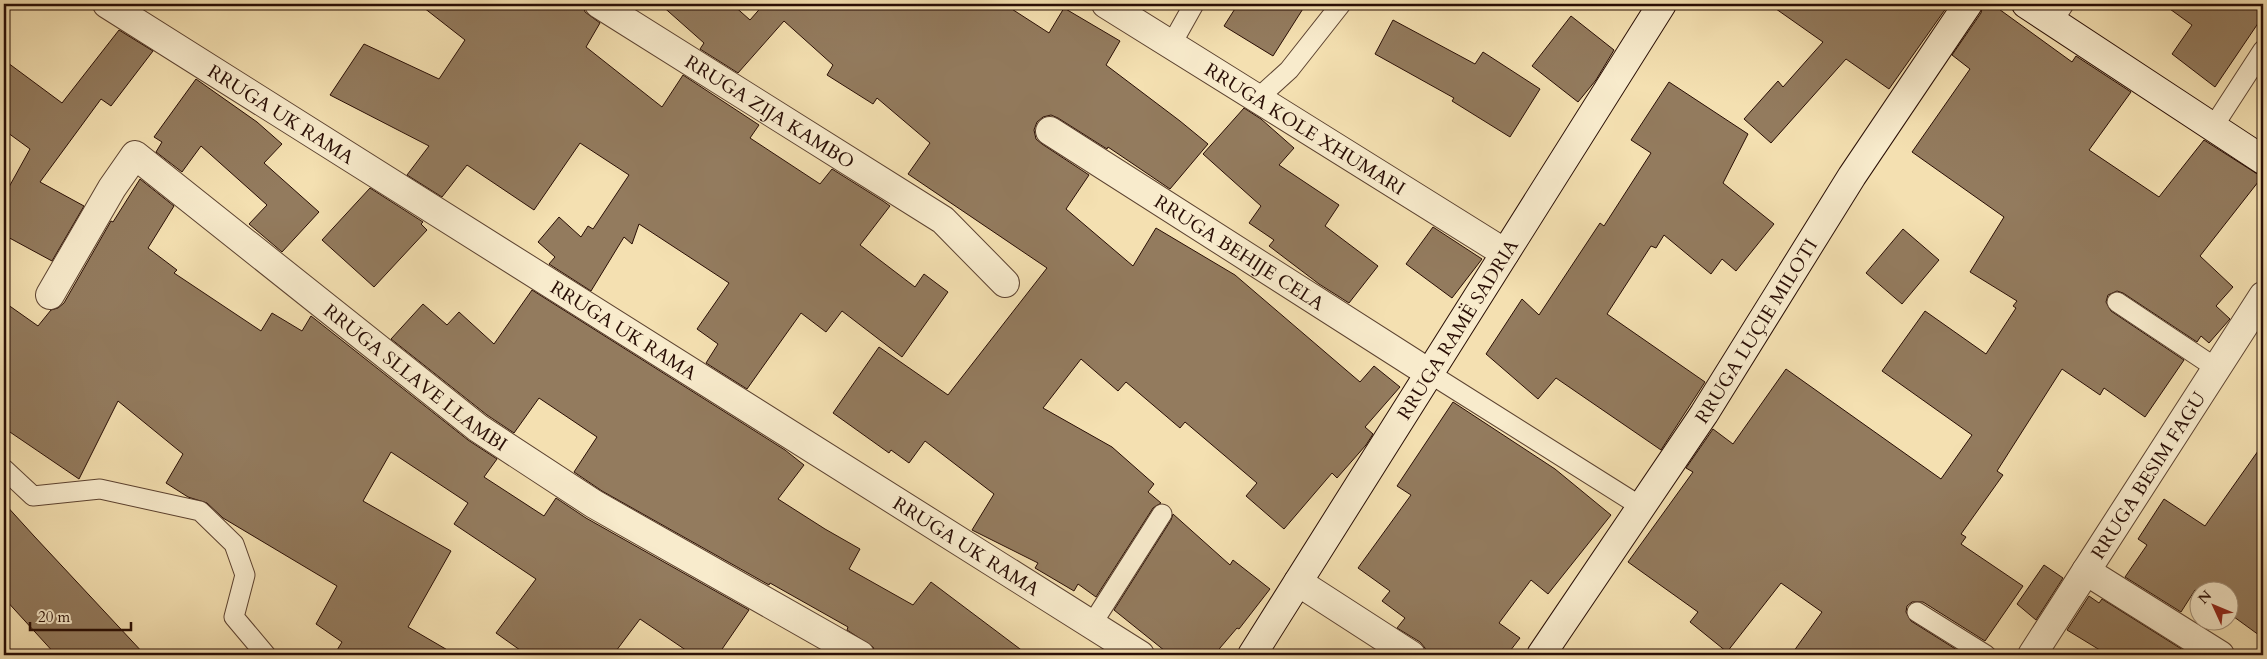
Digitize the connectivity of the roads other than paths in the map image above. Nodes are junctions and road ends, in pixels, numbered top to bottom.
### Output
1 (108, 4) edge
2 (599, 4) edge
3 (1106, 4) edge
4 (1194, 4) edge
5 (1341, 4) edge
6 (1662, 4) edge
7 (1968, 4) edge
8 (2026, 4) edge
9 (2058, 13) edge
10 (1171, 44) junction
11 (2263, 50) edge
12 (1257, 98) junction
13 (2213, 127) junction
14 (1050, 131) dead end
15 (2263, 160) edge
16 (1505, 254) junction
17 (1005, 283) dead end
18 (50, 295) dead end
19 (2263, 296) edge
20 (2116, 302) dead end
21 (2216, 368) junction
22 (1429, 373) junction
23 (4, 469) edge
24 (1640, 506) junction
25 (1162, 514) dead end
26 (2086, 572) junction
27 (1298, 582) junction
28 (1918, 612) dead end
29 (1092, 624) junction
30 (266, 655) edge
31 (860, 655) edge
32 (1140, 655) edge
33 (1252, 655) edge
34 (1411, 655) edge
35 (1541, 655) edge
36 (1986, 655) edge
37 (2032, 655) edge
38 (2220, 655) edge

1 - 29 street, RRUGA UK RAMA
2 - 17 street, RRUGA ZIJA KAMBO
3 - 10 street, RRUGA KOLE XHUMARI
4 - 10 lane
5 - 12 lane
6 - 16 street, RRUGA RAMË SADRIA
7 - 24 street, RRUGA LUÇIE MILOTI
8 - 9 street
9 - 13 street
10 - 12 street, RRUGA KOLE XHUMARI
11 - 13 lane
12 - 16 street, RRUGA KOLE XHUMARI
13 - 15 street
14 - 22 street, RRUGA BEHIJE CELA
16 - 22 street, RRUGA RAMË SADRIA
18 - 31 street, RRUGA SLLAVE LLAMBI
19 - 21 street, RRUGA BESIM FAGU
20 - 21 lane
21 - 26 street, RRUGA BESIM FAGU
22 - 24 lane
22 - 27 street, RRUGA RAMË SADRIA
23 - 30 lane
24 - 35 street, RRUGA LUÇIE MILOTI
25 - 29 lane
26 - 37 street, RRUGA BESIM FAGU
26 - 38 street
27 - 33 street, RRUGA RAMË SADRIA
27 - 34 street
28 - 36 lane
29 - 32 street, RRUGA UK RAMA

